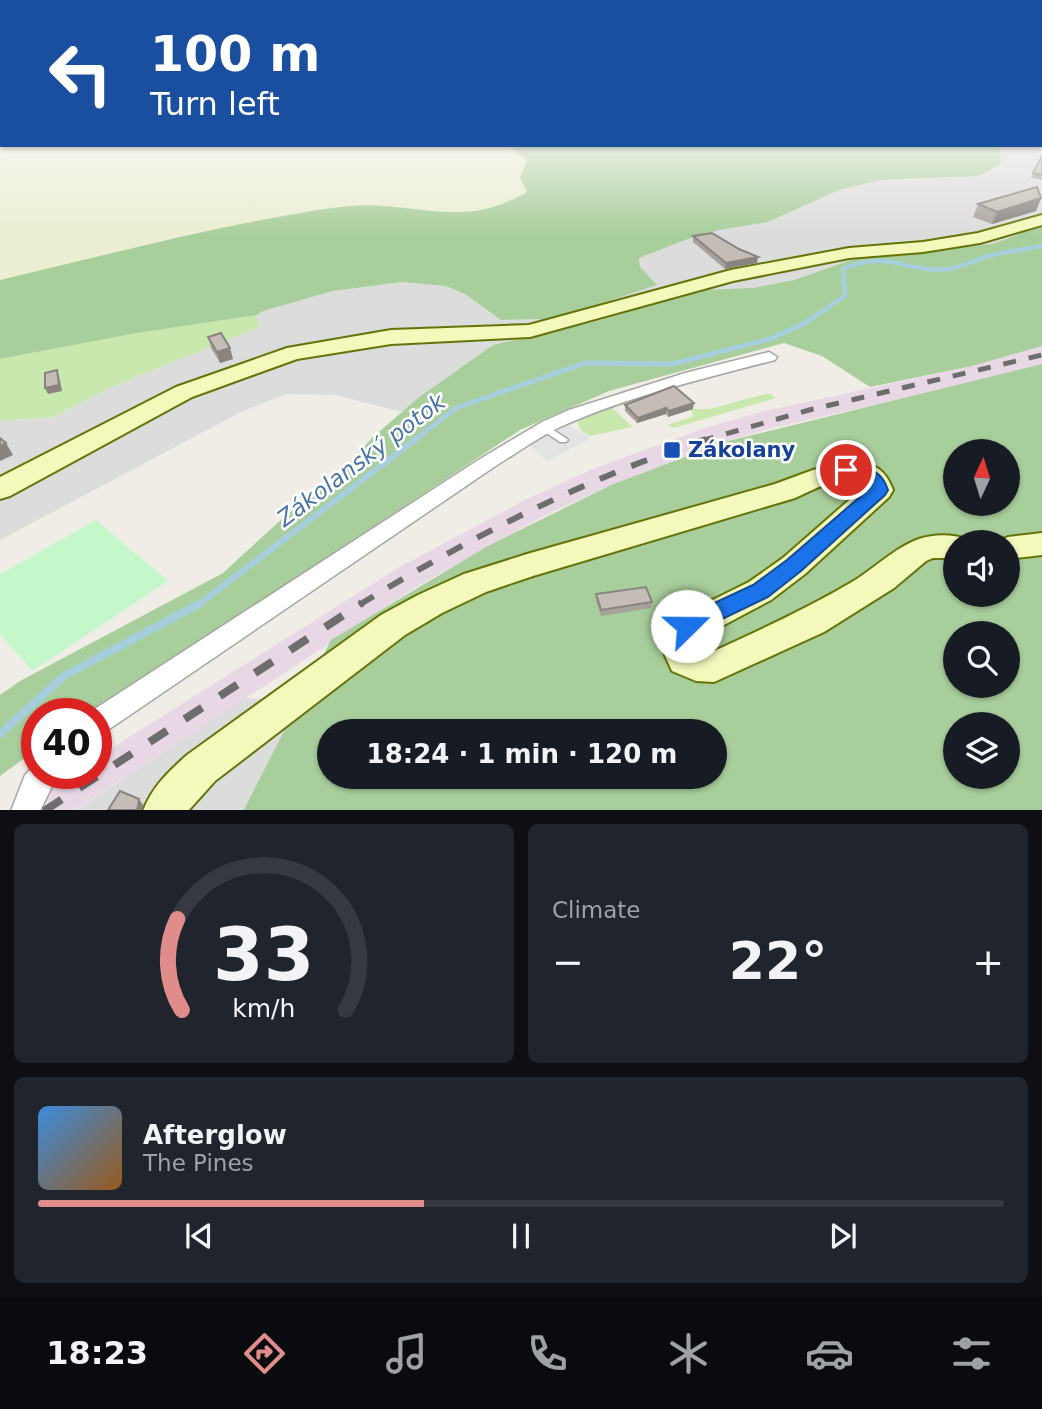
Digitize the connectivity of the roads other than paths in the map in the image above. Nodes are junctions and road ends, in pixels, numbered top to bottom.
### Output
1 (1042, 220) edge
2 (769, 357) dead end
3 (545, 428) junction
4 (563, 440) dead end
5 (0, 489) edge
6 (1042, 544) edge
7 (943, 547) edge
8 (1020, 547) edge
9 (112, 712) edge
10 (33, 789) edge
11 (25, 810) edge
12 (163, 810) edge

1 - 5 main road
2 - 3 street
3 - 4 lane
3 - 9 street
6 - 8 main road
7 - 12 main road
10 - 11 street

